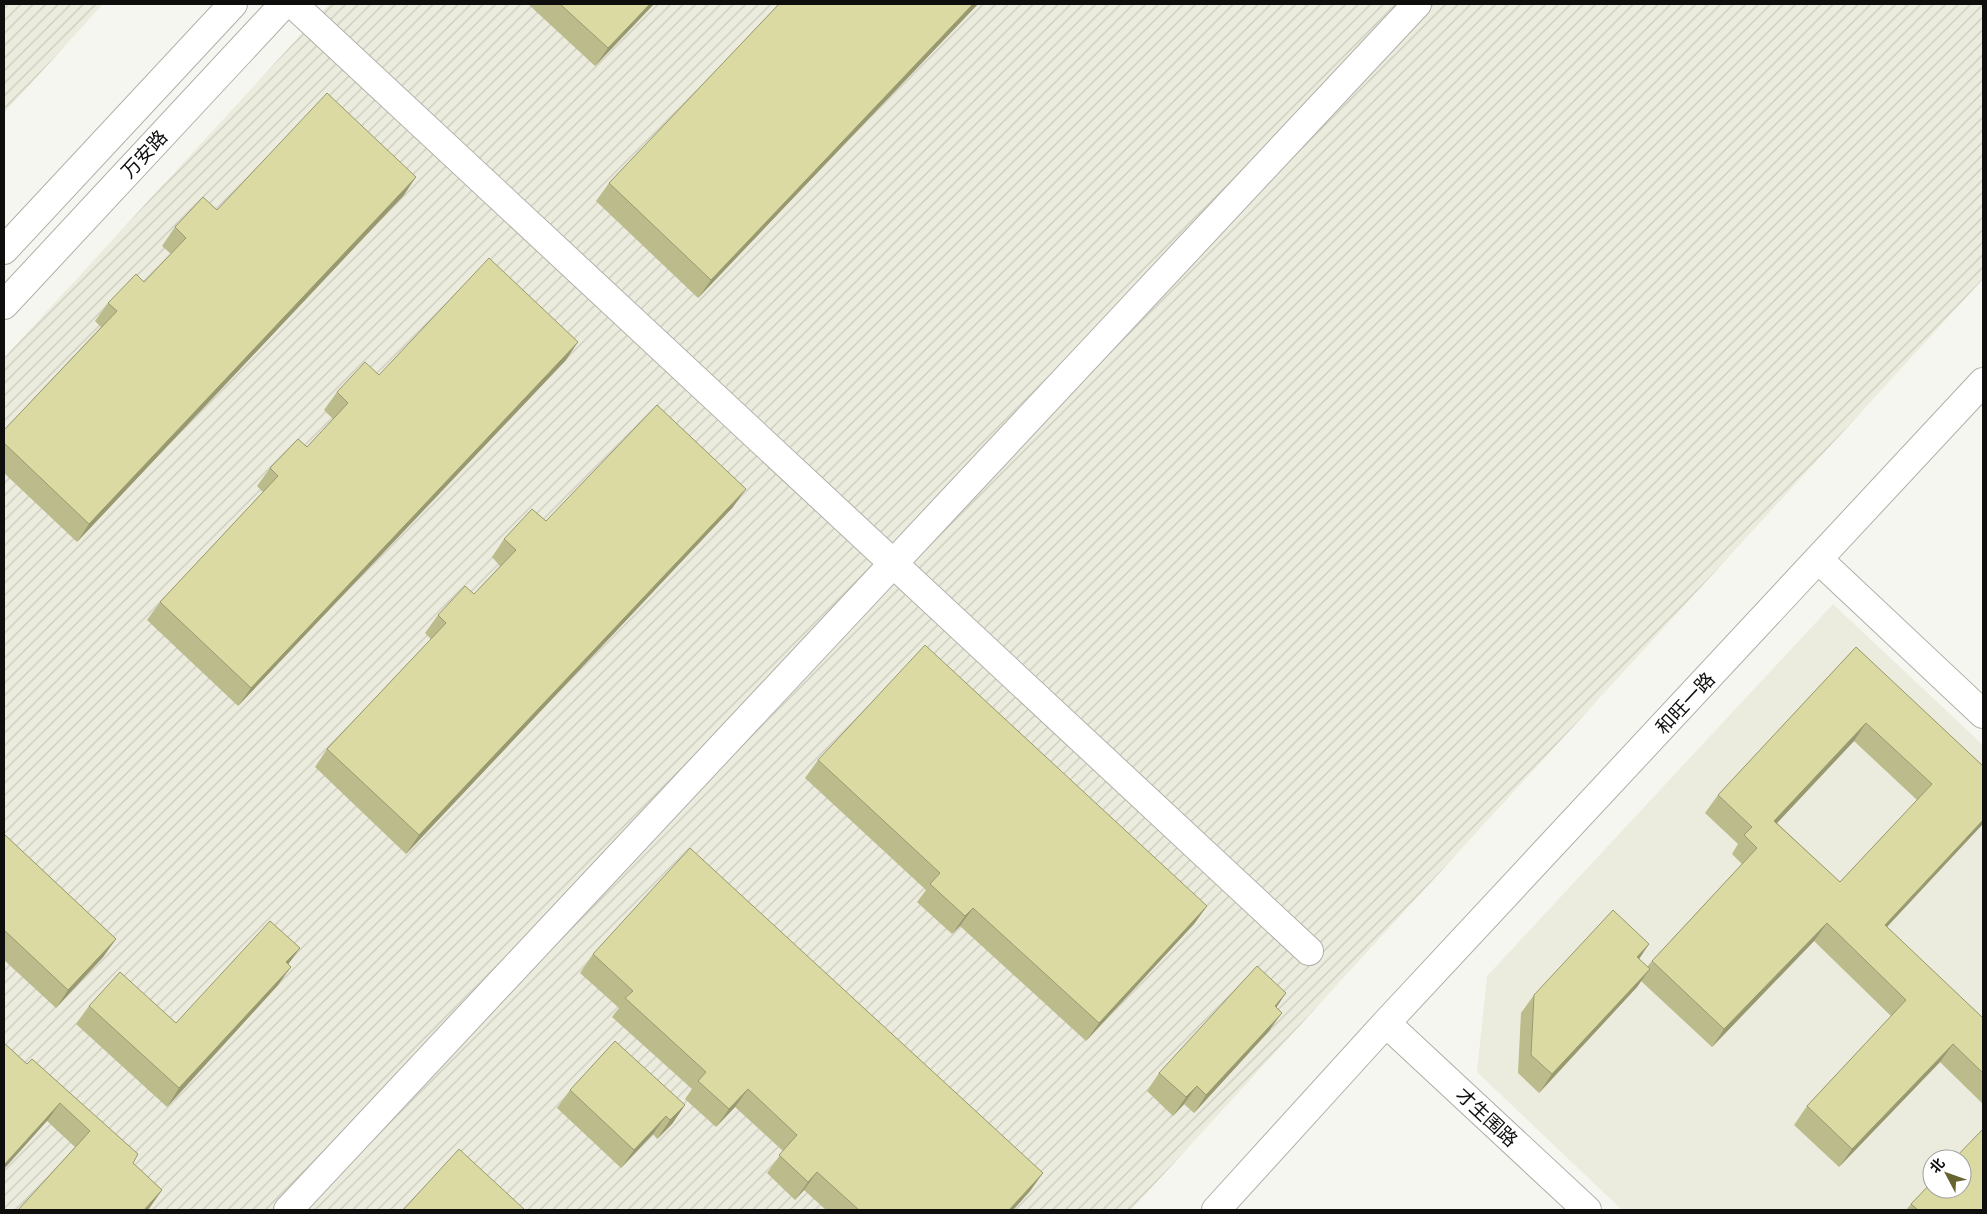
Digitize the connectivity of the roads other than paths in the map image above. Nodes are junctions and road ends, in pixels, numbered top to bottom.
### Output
1 (233, 4) edge
2 (284, 4) edge
3 (293, 4) edge
4 (1417, 4) edge
5 (4, 250) edge
6 (4, 305) edge
7 (1983, 382) edge
8 (1818, 559) junction
9 (892, 563) junction
10 (1983, 714) edge
11 (1309, 951) dead end
12 (1386, 1023) junction
13 (288, 1210) edge
14 (1216, 1210) edge
15 (1587, 1210) edge

1 - 5 street, 万安路
2 - 6 street, 万安路
3 - 9 street
4 - 9 street
7 - 8 street, 和旺一路
8 - 10 street
8 - 12 street, 和旺一路
9 - 11 street
9 - 13 street
12 - 14 street, 和旺一路
12 - 15 street, 才生围路

